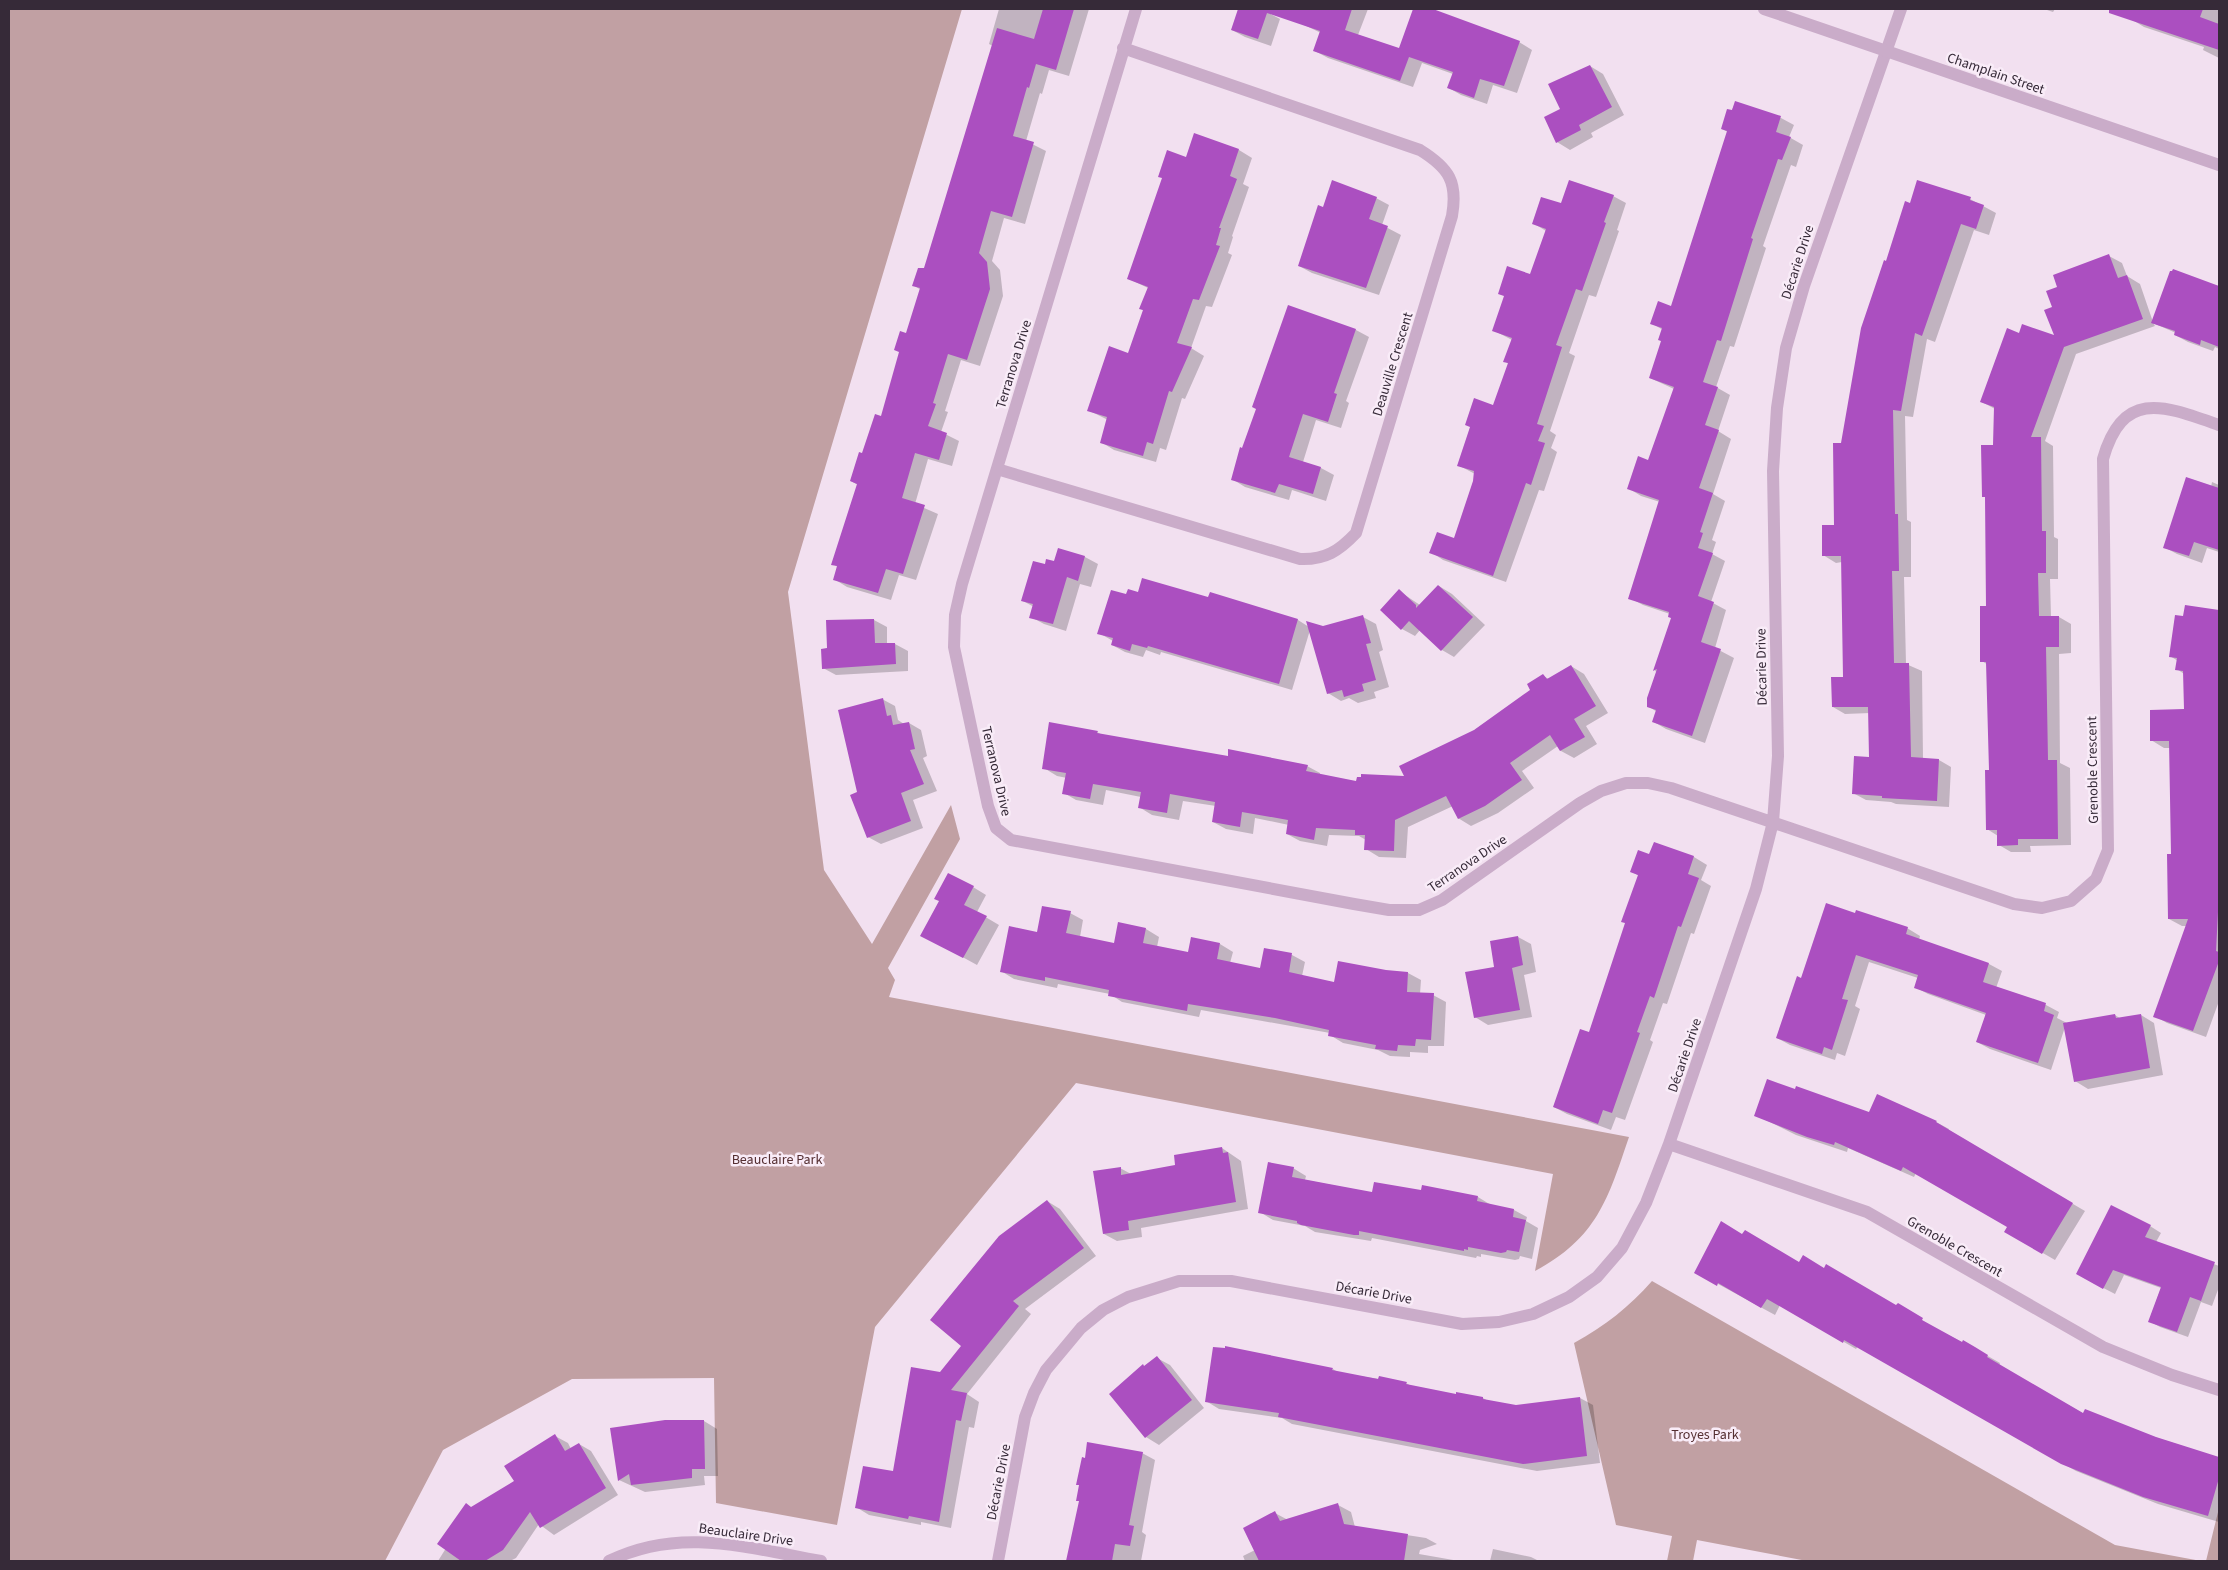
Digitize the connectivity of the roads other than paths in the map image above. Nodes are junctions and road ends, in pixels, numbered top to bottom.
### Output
1 (1136, 9) edge
2 (1764, 9) edge
3 (1901, 9) edge
4 (1123, 48) junction
5 (1886, 51) junction
6 (2219, 165) edge
7 (2219, 425) edge
8 (998, 469) junction
9 (1773, 822) junction
10 (1669, 1144) junction
11 (2219, 1390) edge
12 (609, 1561) edge
13 (821, 1561) edge
14 (998, 1561) edge

1 - 4 street, Terranova Drive
2 - 5 street, Champlain Street
3 - 5 street, Décarie Drive
4 - 8 street, Terranova Drive
4 - 8 street, Deauville Crescent
5 - 6 street, Champlain Street
5 - 9 street, Décarie Drive
7 - 9 street, Grenoble Crescent
8 - 9 street, Terranova Drive
9 - 10 street, Décarie Drive
10 - 11 street, Grenoble Crescent
10 - 14 street, Décarie Drive
12 - 13 street, Beauclaire Drive

